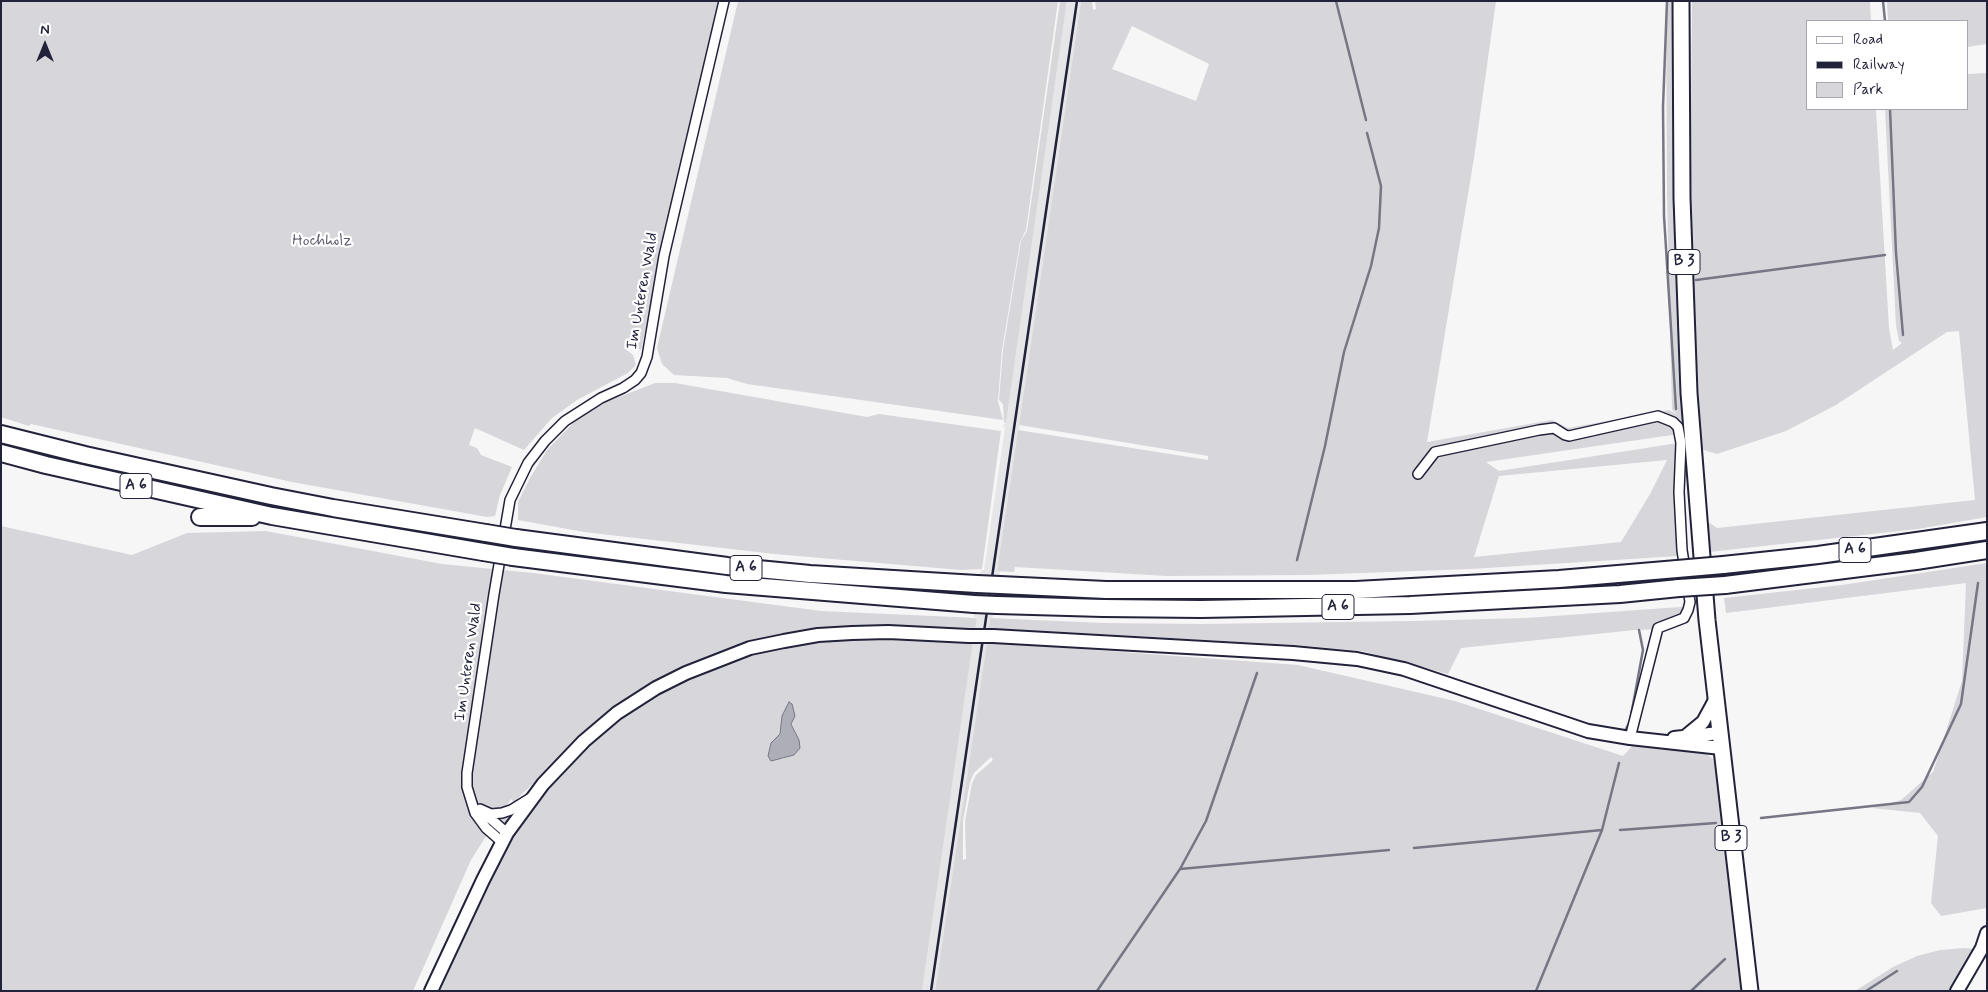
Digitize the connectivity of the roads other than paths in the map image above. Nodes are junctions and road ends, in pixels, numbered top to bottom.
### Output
1 (724, 1) edge
2 (1681, 1) edge
3 (1, 427) edge
4 (1, 434) edge
5 (30, 442) junction
6 (1, 453) edge
7 (1418, 474) dead end
8 (272, 516) junction
9 (200, 517) dead end
10 (1987, 531) edge
11 (1987, 550) edge
12 (1716, 700) junction
13 (1686, 736) junction
14 (1630, 738) junction
15 (1649, 740) junction
16 (1720, 741) junction
17 (532, 797) junction
18 (471, 798) junction
19 (480, 809) junction
20 (505, 837) junction
21 (1987, 933) edge
22 (431, 991) edge
23 (1750, 991) edge
24 (1957, 991) edge

1 - 18 street, Im Unteren Wald
2 - 12 main road, B 3
3 - 5 highway
4 - 5 highway, A 6
5 - 10 highway, A 6, bridge
6 - 8 highway, A 6
7 - 14 street
8 - 9 highway
8 - 11 highway, A 6, bridge
12 - 13 main road
12 - 16 main road, B 3
13 - 15 main road
13 - 16 main road
14 - 15 main road
14 - 17 main road, bridge
15 - 16 main road
16 - 23 main road, B 3
17 - 19 street
17 - 20 main road
18 - 19 street, Im Unteren Wald
18 - 20 street, Im Unteren Wald
19 - 20 street, Im Unteren Wald
20 - 22 main road
21 - 24 main road

